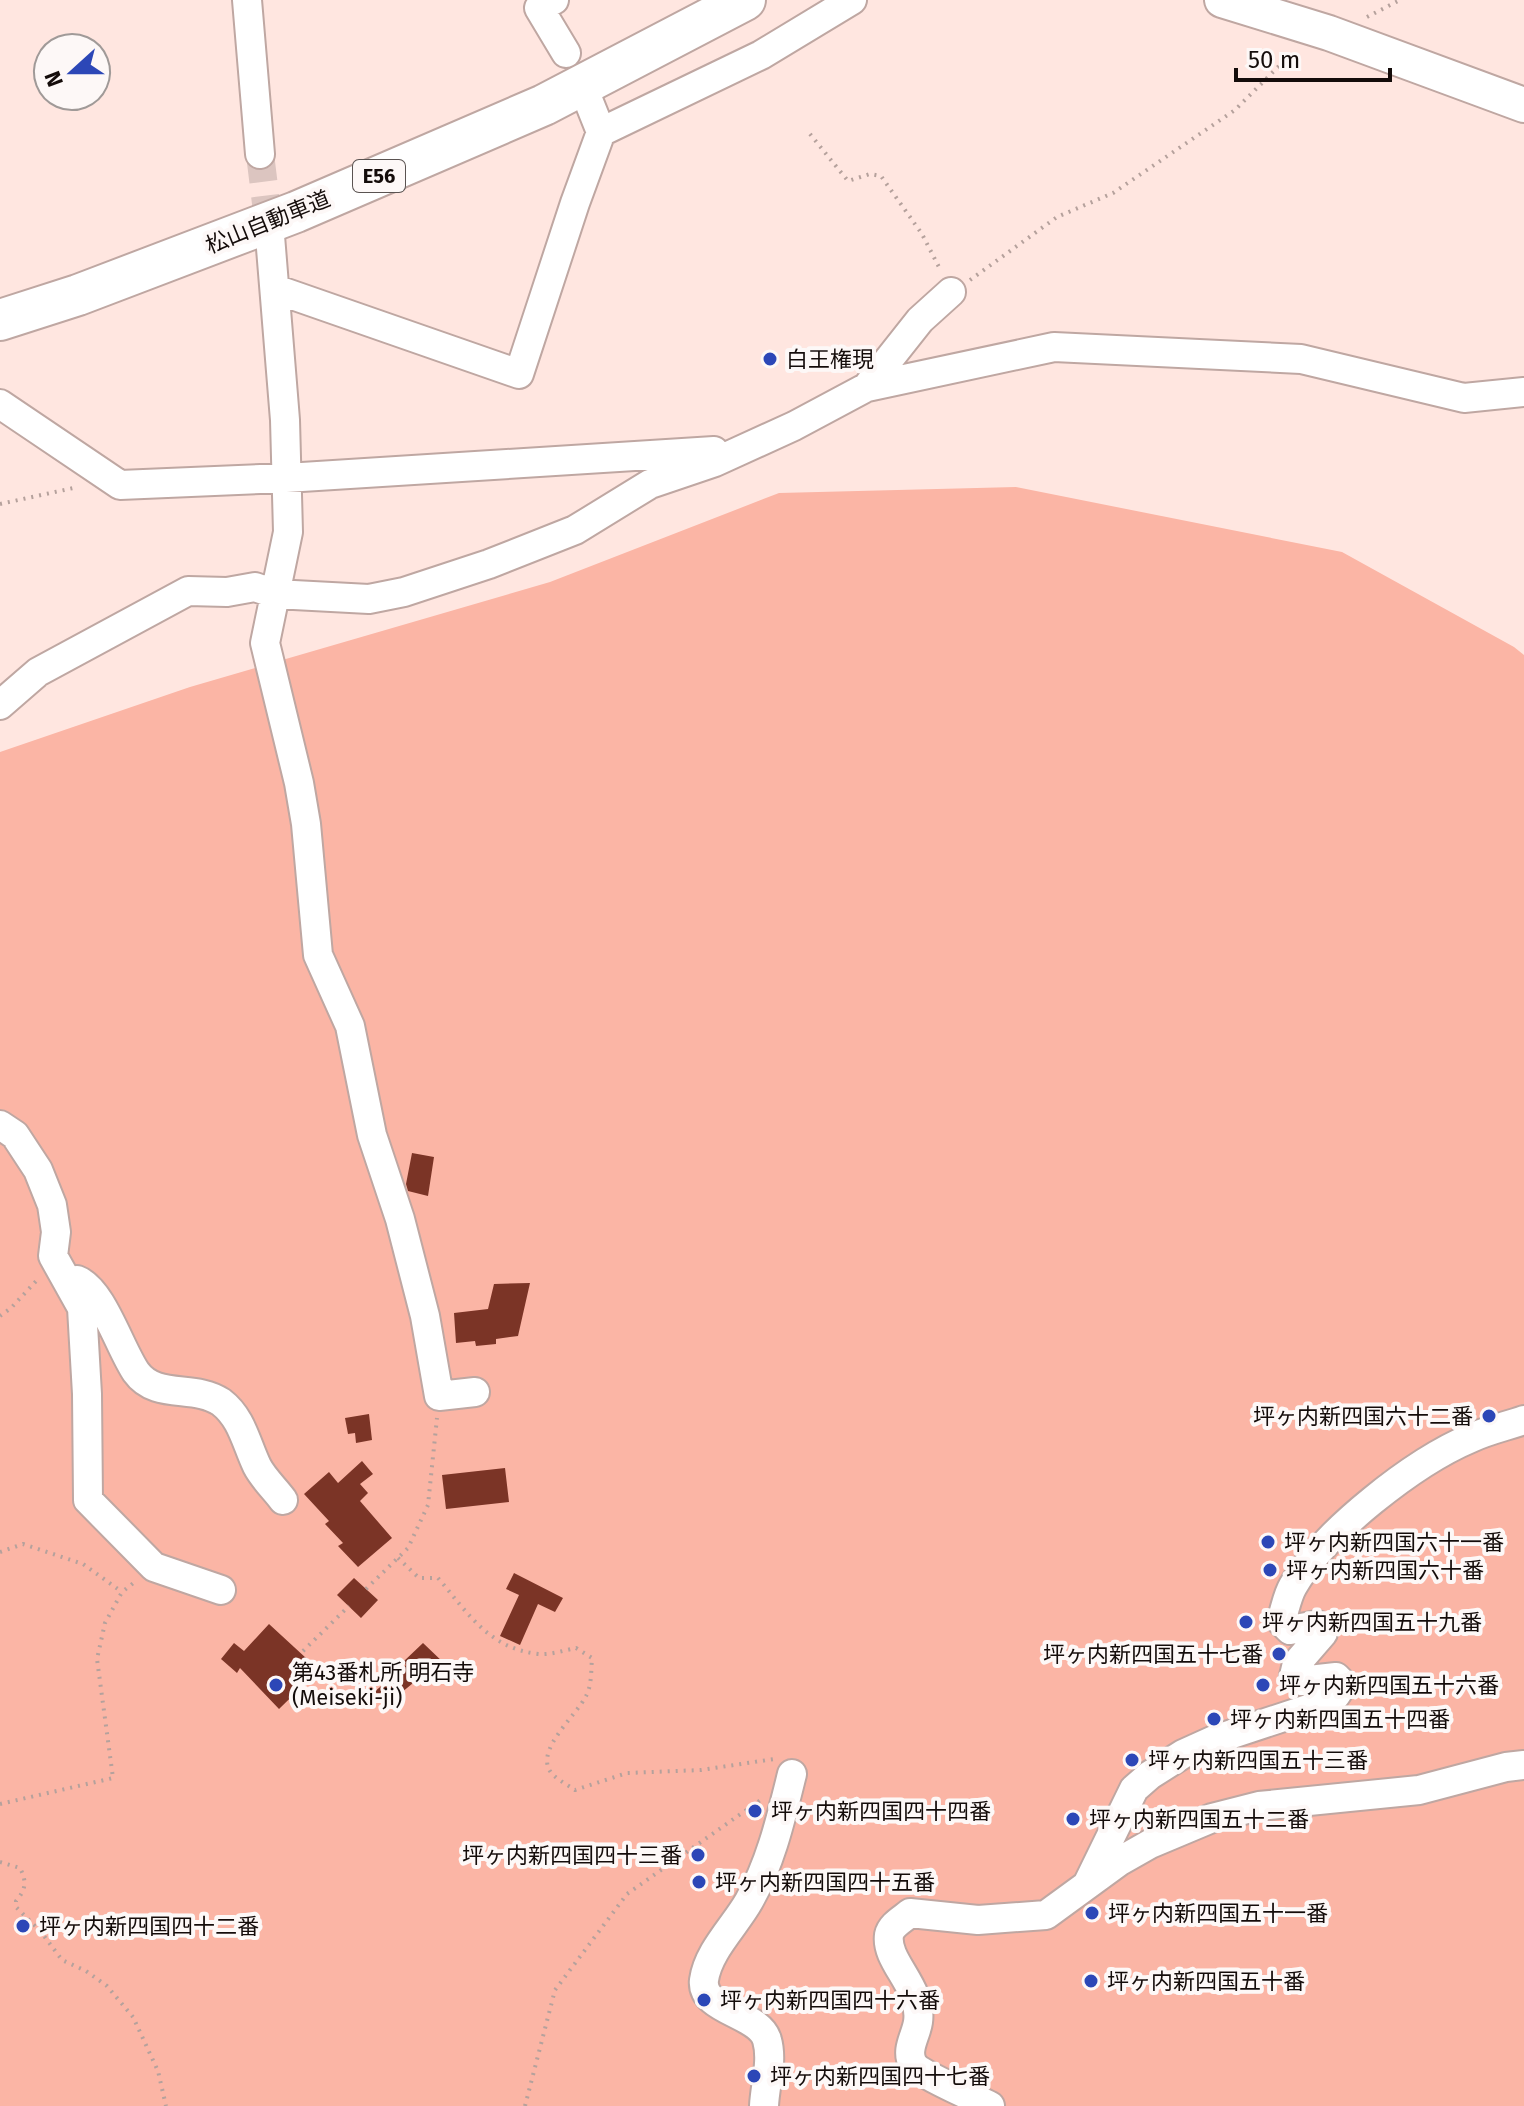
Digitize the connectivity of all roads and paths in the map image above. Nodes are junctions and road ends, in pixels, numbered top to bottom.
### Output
1 (247, 0) edge
2 (554, 0) edge
3 (710, 0) edge
4 (745, 0) edge
5 (852, 0) edge
6 (1222, 0) edge
7 (1329, 33) junction
8 (566, 53) dead end
9 (587, 97) dead end
10 (1524, 105) edge
11 (601, 132) junction
12 (810, 134) dead end
13 (260, 154) tunnel mouth
14 (270, 236) tunnel mouth
15 (275, 289) junction
16 (951, 292) junction
17 (0, 302) edge
18 (0, 320) edge
19 (867, 387) junction
20 (1524, 392) edge
21 (0, 404) edge
22 (738, 450) junction
23 (286, 478) junction
24 (120, 485) junction
25 (0, 504) edge
26 (275, 594) junction
27 (0, 705) edge
28 (0, 1125) edge
29 (58, 1266) junction
30 (0, 1316) edge
31 (475, 1392) dead end
32 (439, 1396) junction
33 (1524, 1420) edge
34 (283, 1500) dead end
35 (0, 1552) edge
36 (398, 1558) junction
37 (154, 1567) junction
38 (366, 1589) dead end
39 (221, 1590) dead end
40 (122, 1592) junction
41 (349, 1606) dead end
42 (303, 1651) dead end
43 (1524, 1765) edge
44 (792, 1774) junction
45 (0, 1804) edge
46 (0, 1862) edge
47 (1085, 1887) junction
48 (166, 2106) edge
49 (525, 2106) edge
50 (764, 2106) edge
51 (990, 2106) edge

1 - 13 street
2 - 8 street
3 - 17 highway, 松山自動車道 / E56
4 - 18 highway, 松山自動車道 / E56
5 - 11 street
6 - 7 main road
7 - 10 main road
7 - 16 path
9 - 11 street
11 - 15 street
12 - 16 path
14 - 15 street
15 - 23 street
16 - 19 street
19 - 20 street
19 - 22 street
21 - 24 street
22 - 23 street
22 - 26 street
23 - 24 street
23 - 26 street
24 - 25 path
26 - 27 street
26 - 32 street
28 - 29 street
29 - 30 path
29 - 34 street
29 - 37 street
31 - 32 street
32 - 36 path
33 - 47 street
35 - 40 path
36 - 38 path
36 - 44 path
37 - 39 street
37 - 40 path
40 - 45 path
41 - 42 path
43 - 47 street
44 - 49 path
44 - 50 street
46 - 48 path
47 - 51 street

